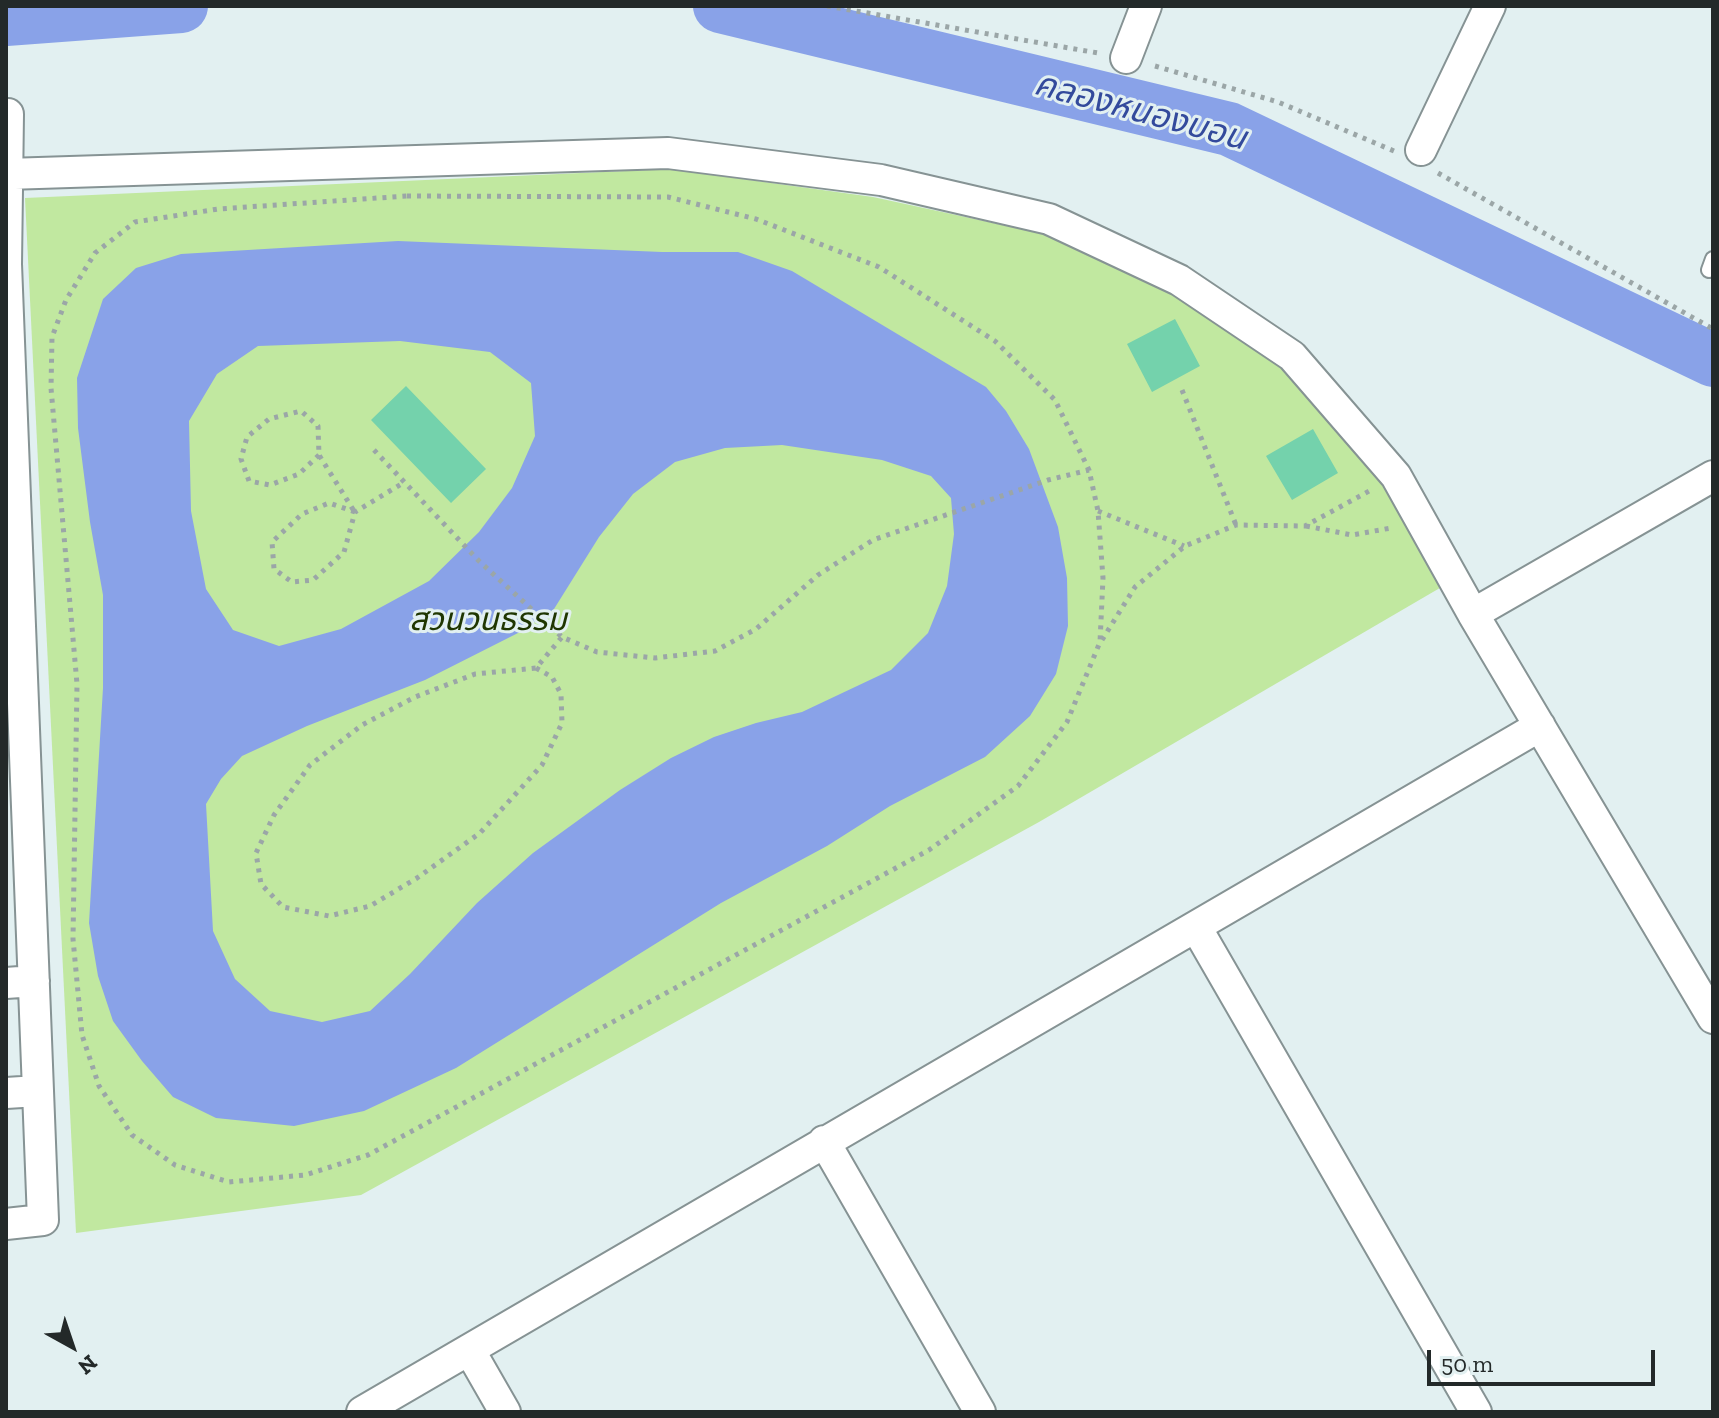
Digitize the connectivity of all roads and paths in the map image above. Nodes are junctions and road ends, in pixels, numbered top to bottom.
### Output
1 (827, 6) edge
2 (1146, 6) edge
3 (1490, 6) edge
4 (1126, 58) junction
5 (6, 114) edge
6 (1417, 157) junction
7 (7, 174) edge
8 (1713, 329) edge
9 (8, 381) edge
10 (1182, 390) dead end
11 (374, 450) dead end
12 (319, 455) junction
13 (1089, 470) junction
14 (1396, 476) junction
15 (1713, 476) edge
16 (403, 483) junction
17 (11, 507) edge
18 (1098, 511) junction
19 (355, 512) junction
20 (1418, 514) junction
21 (1236, 525) junction
22 (1305, 526) junction
23 (1185, 546) junction
24 (1473, 614) junction
25 (13, 624) edge
26 (562, 637) junction
27 (1100, 642) junction
28 (536, 668) junction
29 (1540, 726) junction
30 (15, 743) edge
31 (18, 862) edge
32 (1196, 927) junction
33 (20, 982) edge
34 (1709, 1001) edge
35 (38, 1091) junction
36 (6, 1093) edge
37 (824, 1141) junction
38 (6, 1224) edge
39 (470, 1351) junction
40 (362, 1412) edge
41 (505, 1412) edge
42 (980, 1412) edge
43 (1476, 1412) edge

1 - 4 path
2 - 4 street
3 - 6 street
4 - 6 path
5 - 7 street
6 - 8 path
7 - 9 street
7 - 14 street
9 - 17 street
10 - 21 path
11 - 16 path
12 - 12 path
12 - 19 path
13 - 18 path
13 - 26 path
13 - 27 path
14 - 20 street
14 - 22 path
15 - 24 street
16 - 19 path
16 - 26 path
17 - 25 street
18 - 23 path
18 - 27 path
19 - 19 path
20 - 22 path
20 - 24 street
21 - 22 path
21 - 23 path
23 - 27 path
24 - 29 street
25 - 30 street
26 - 28 path
28 - 28 path
29 - 32 street
29 - 34 street
30 - 31 street
31 - 33 street
32 - 37 street
32 - 43 street
33 - 35 street
35 - 36 street
35 - 38 street
37 - 39 street
37 - 42 street
39 - 40 street
39 - 41 street

